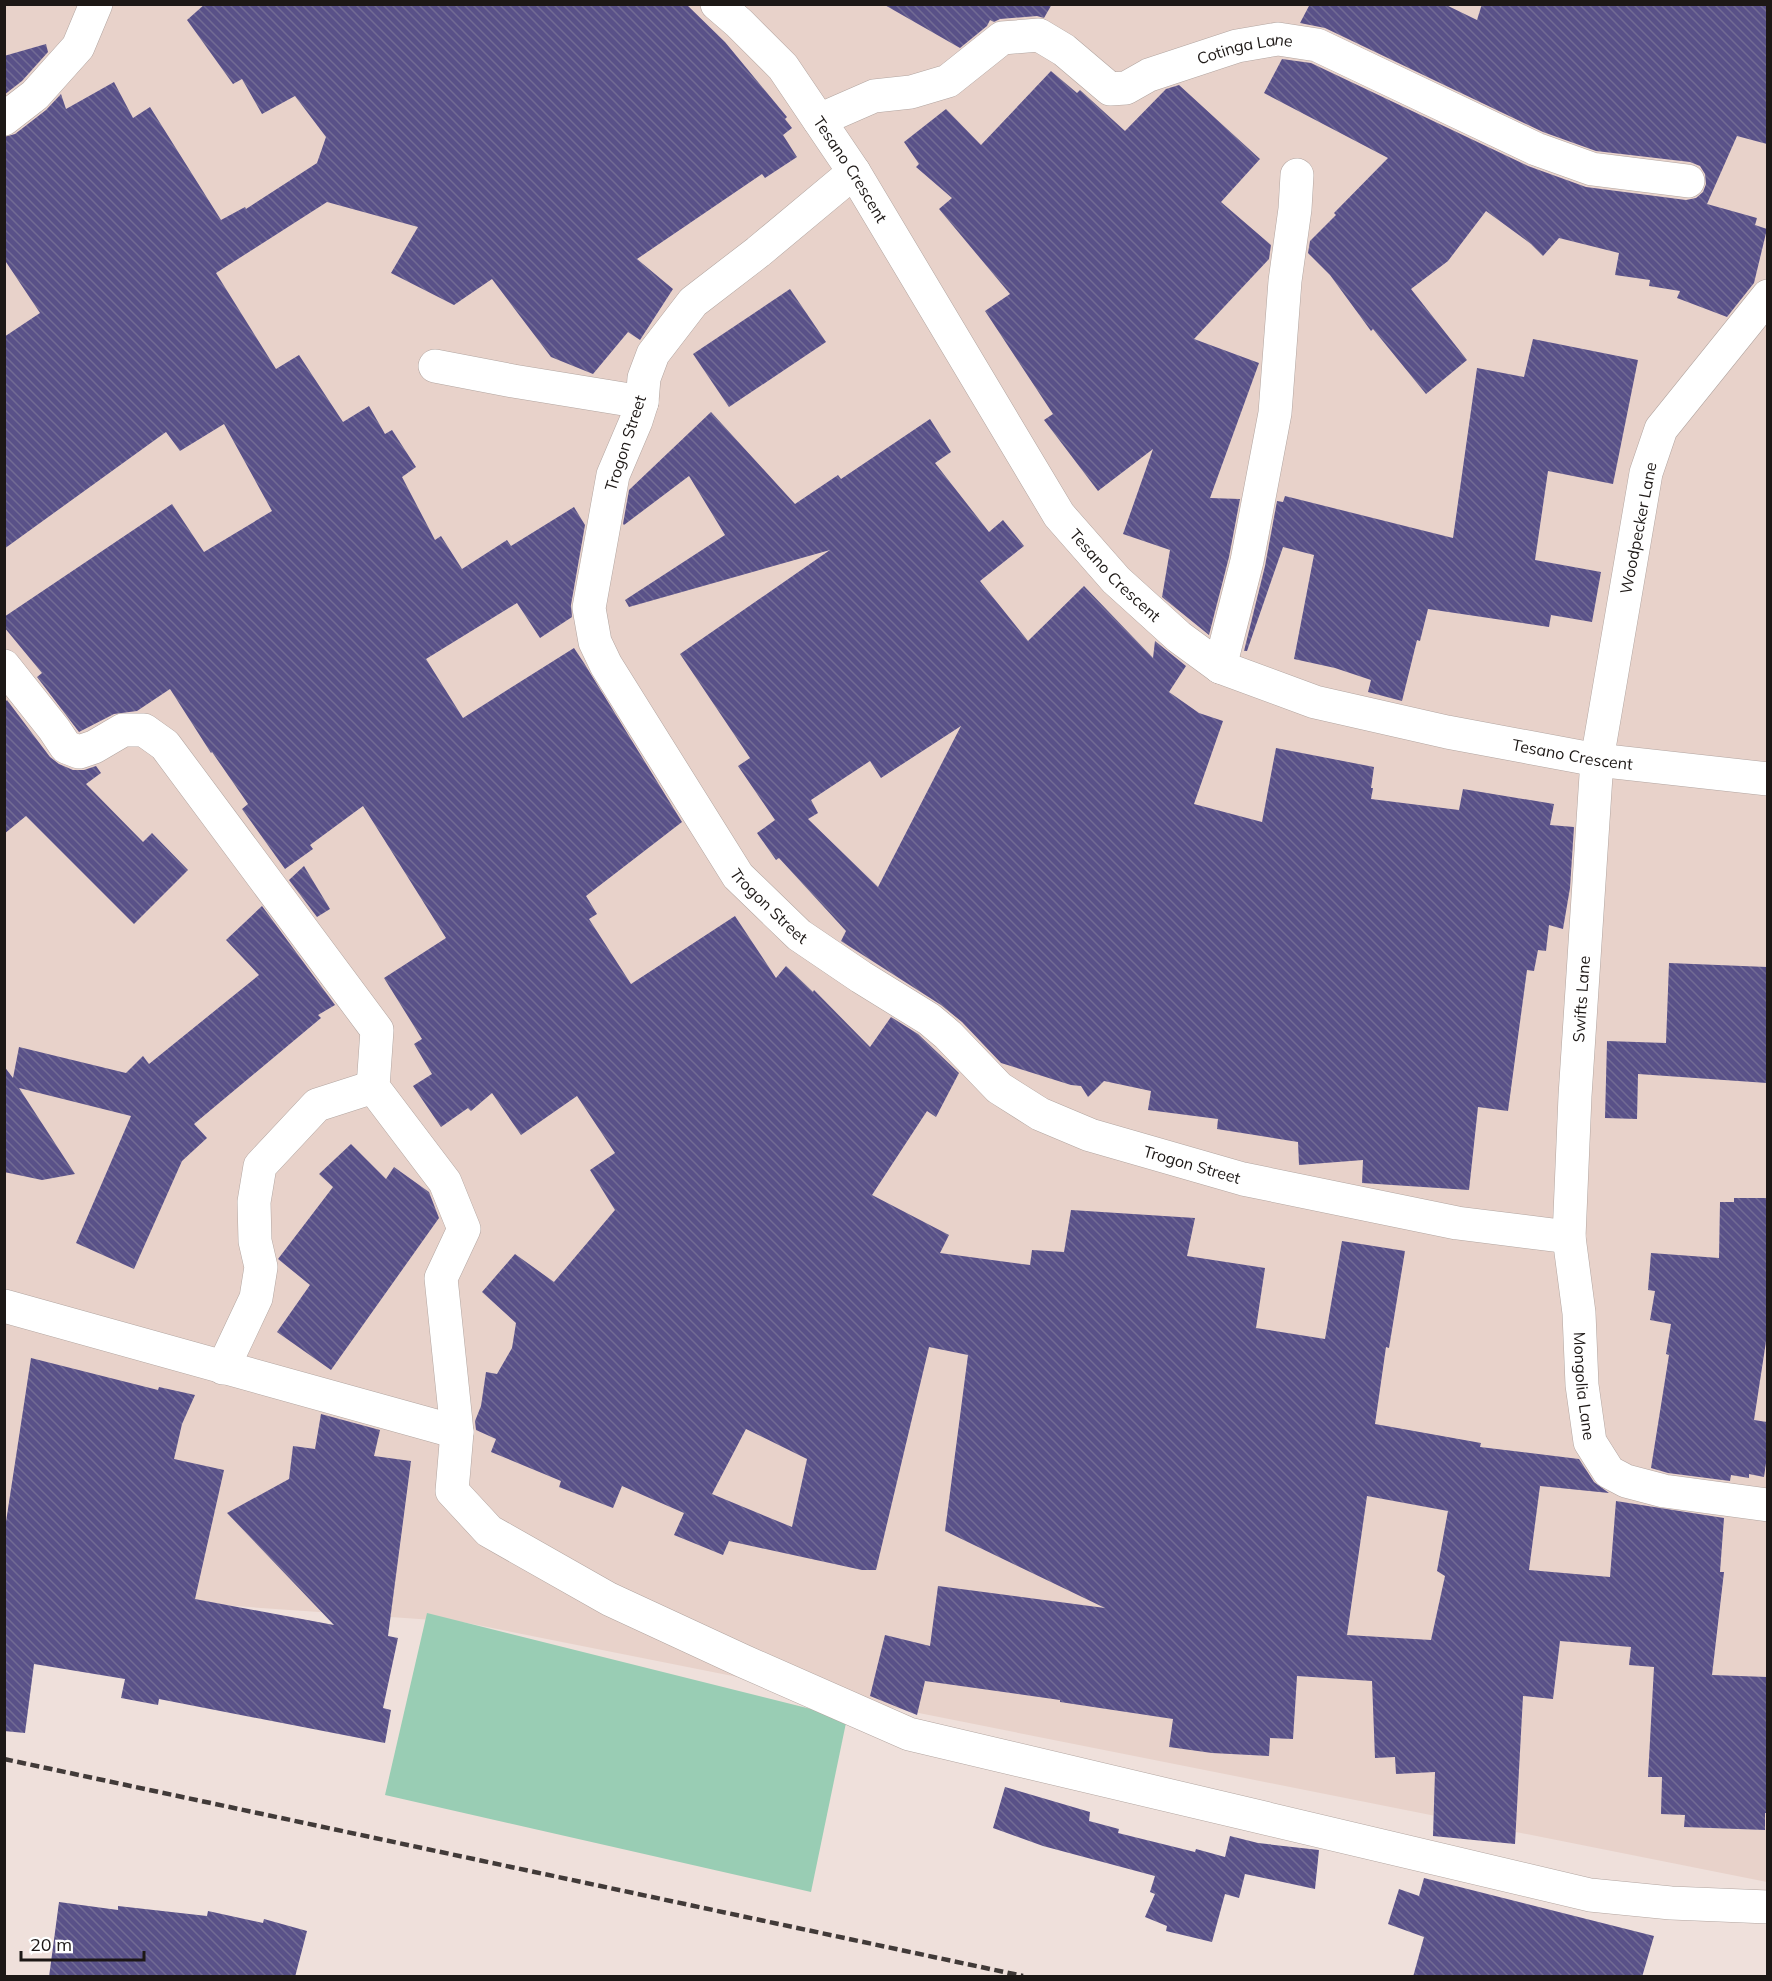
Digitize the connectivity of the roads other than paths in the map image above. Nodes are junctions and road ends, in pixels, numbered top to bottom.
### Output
1 (96, 4) edge
2 (717, 4) edge
3 (4, 118) edge
4 (819, 120) junction
5 (854, 172) junction
6 (1297, 175) dead end
7 (1688, 181) dead end
8 (1767, 296) edge
9 (435, 366) dead end
10 (642, 402) junction
11 (4, 666) edge
12 (1220, 667) junction
13 (1597, 760) junction
14 (1767, 779) edge
15 (373, 1087) junction
16 (1569, 1238) junction
17 (4, 1306) edge
18 (223, 1368) junction
19 (457, 1432) junction
20 (1767, 1505) edge
21 (1767, 1907) edge

1 - 3 street
2 - 4 street, Tesano Crescent
4 - 5 street, Tesano Crescent
4 - 7 street, Cotinga Lane
5 - 10 street, Trogon Street
5 - 12 street, Tesano Crescent
6 - 12 street
8 - 13 street, Woodpecker Lane
9 - 10 street
10 - 16 street, Trogon Street
11 - 15 street
12 - 13 street, Tesano Crescent
13 - 14 street, Tesano Crescent
13 - 16 street, Swifts Lane
15 - 18 street
15 - 19 street
16 - 20 street, Mongolia Lane
17 - 18 street
18 - 19 street
19 - 21 street

